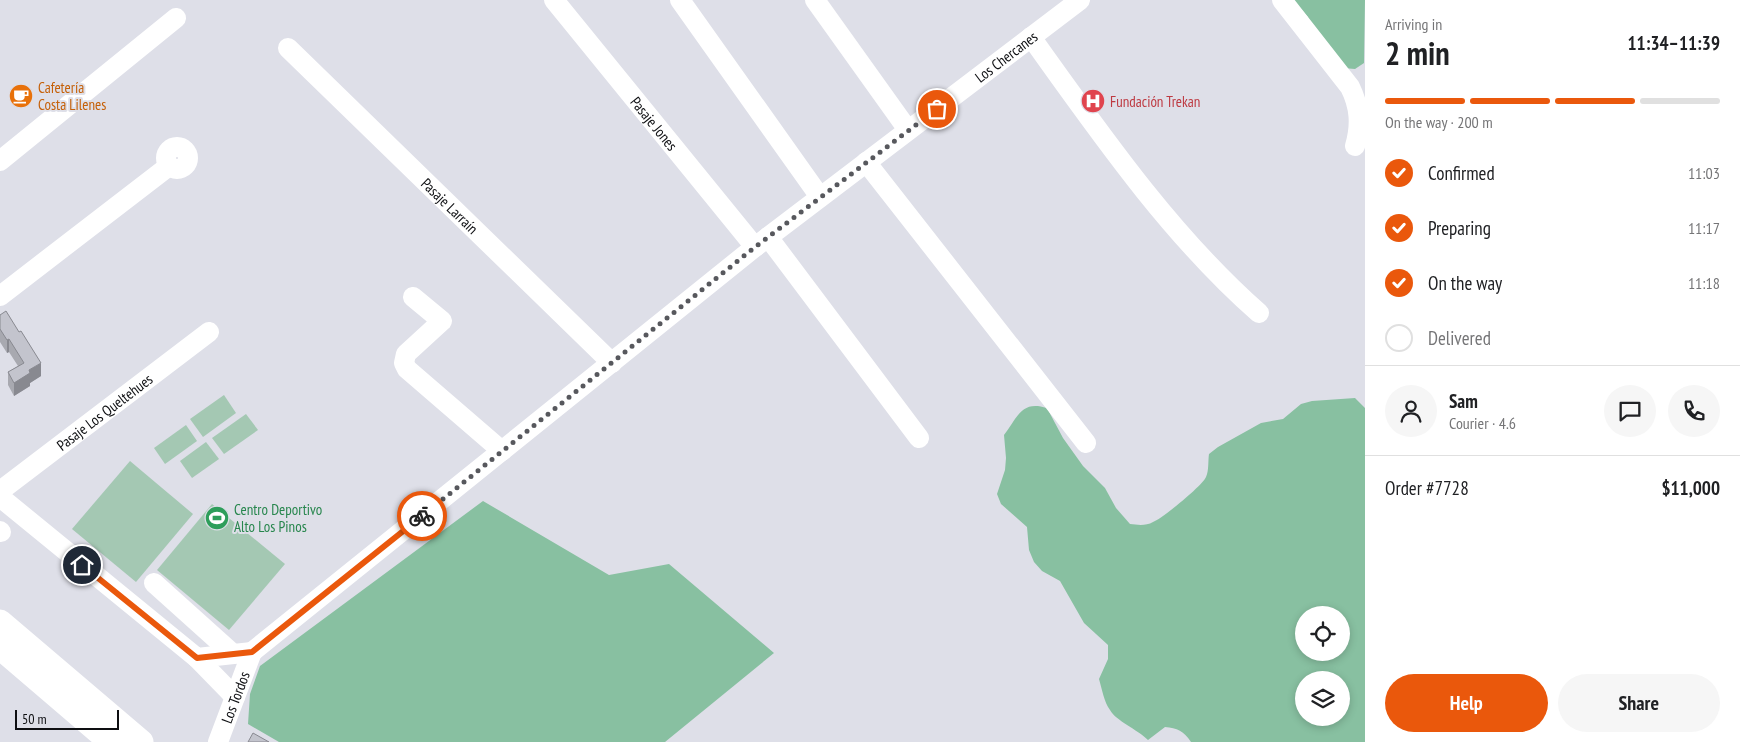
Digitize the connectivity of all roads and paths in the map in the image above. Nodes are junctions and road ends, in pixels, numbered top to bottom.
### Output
1 (554, 0) edge
2 (680, 0) edge
3 (815, 0) edge
4 (1080, 0) edge
5 (1282, 0) edge
6 (176, 18) dead end
7 (1032, 37) junction
8 (288, 48) dead end
9 (908, 130) junction
10 (1355, 146) dead end
11 (0, 161) edge
12 (866, 162) junction
13 (169, 166) dead end
14 (820, 197) junction
15 (762, 242) junction
16 (0, 296) edge
17 (413, 297) dead end
18 (1259, 313) dead end
19 (208, 332) dead end
20 (612, 363) junction
21 (919, 438) dead end
22 (1086, 443) dead end
23 (502, 451) junction
24 (0, 490) edge
25 (0, 497) edge
26 (154, 583) dead end
27 (0, 622) edge
28 (0, 647) edge
29 (242, 653) junction
30 (197, 658) junction
31 (235, 697) junction
32 (110, 742) edge
33 (141, 742) edge
34 (218, 742) edge

1 - 15 street, Pasaje Jones
2 - 14 street
3 - 9 street
4 - 7 street, Los Chercanes
5 - 10 street
6 - 11 street
7 - 9 street, Los Chercanes
7 - 18 street
8 - 20 street, Pasaje Larraín
9 - 12 street, Los Chercanes
12 - 14 street, Los Chercanes
12 - 22 street
13 - 16 street
14 - 15 street, Los Chercanes
15 - 20 street, Los Chercanes
15 - 21 street, Pasaje Jones
17 - 23 street
19 - 24 street, Pasaje Los Queltehues
20 - 23 street, Los Chercanes
23 - 29 street, Los Chercanes
25 - 30 street
26 - 29 street
27 - 33 main road
28 - 32 main road
29 - 30 street
29 - 31 street, Los Tordos
30 - 31 street
31 - 34 street, Los Tordos

